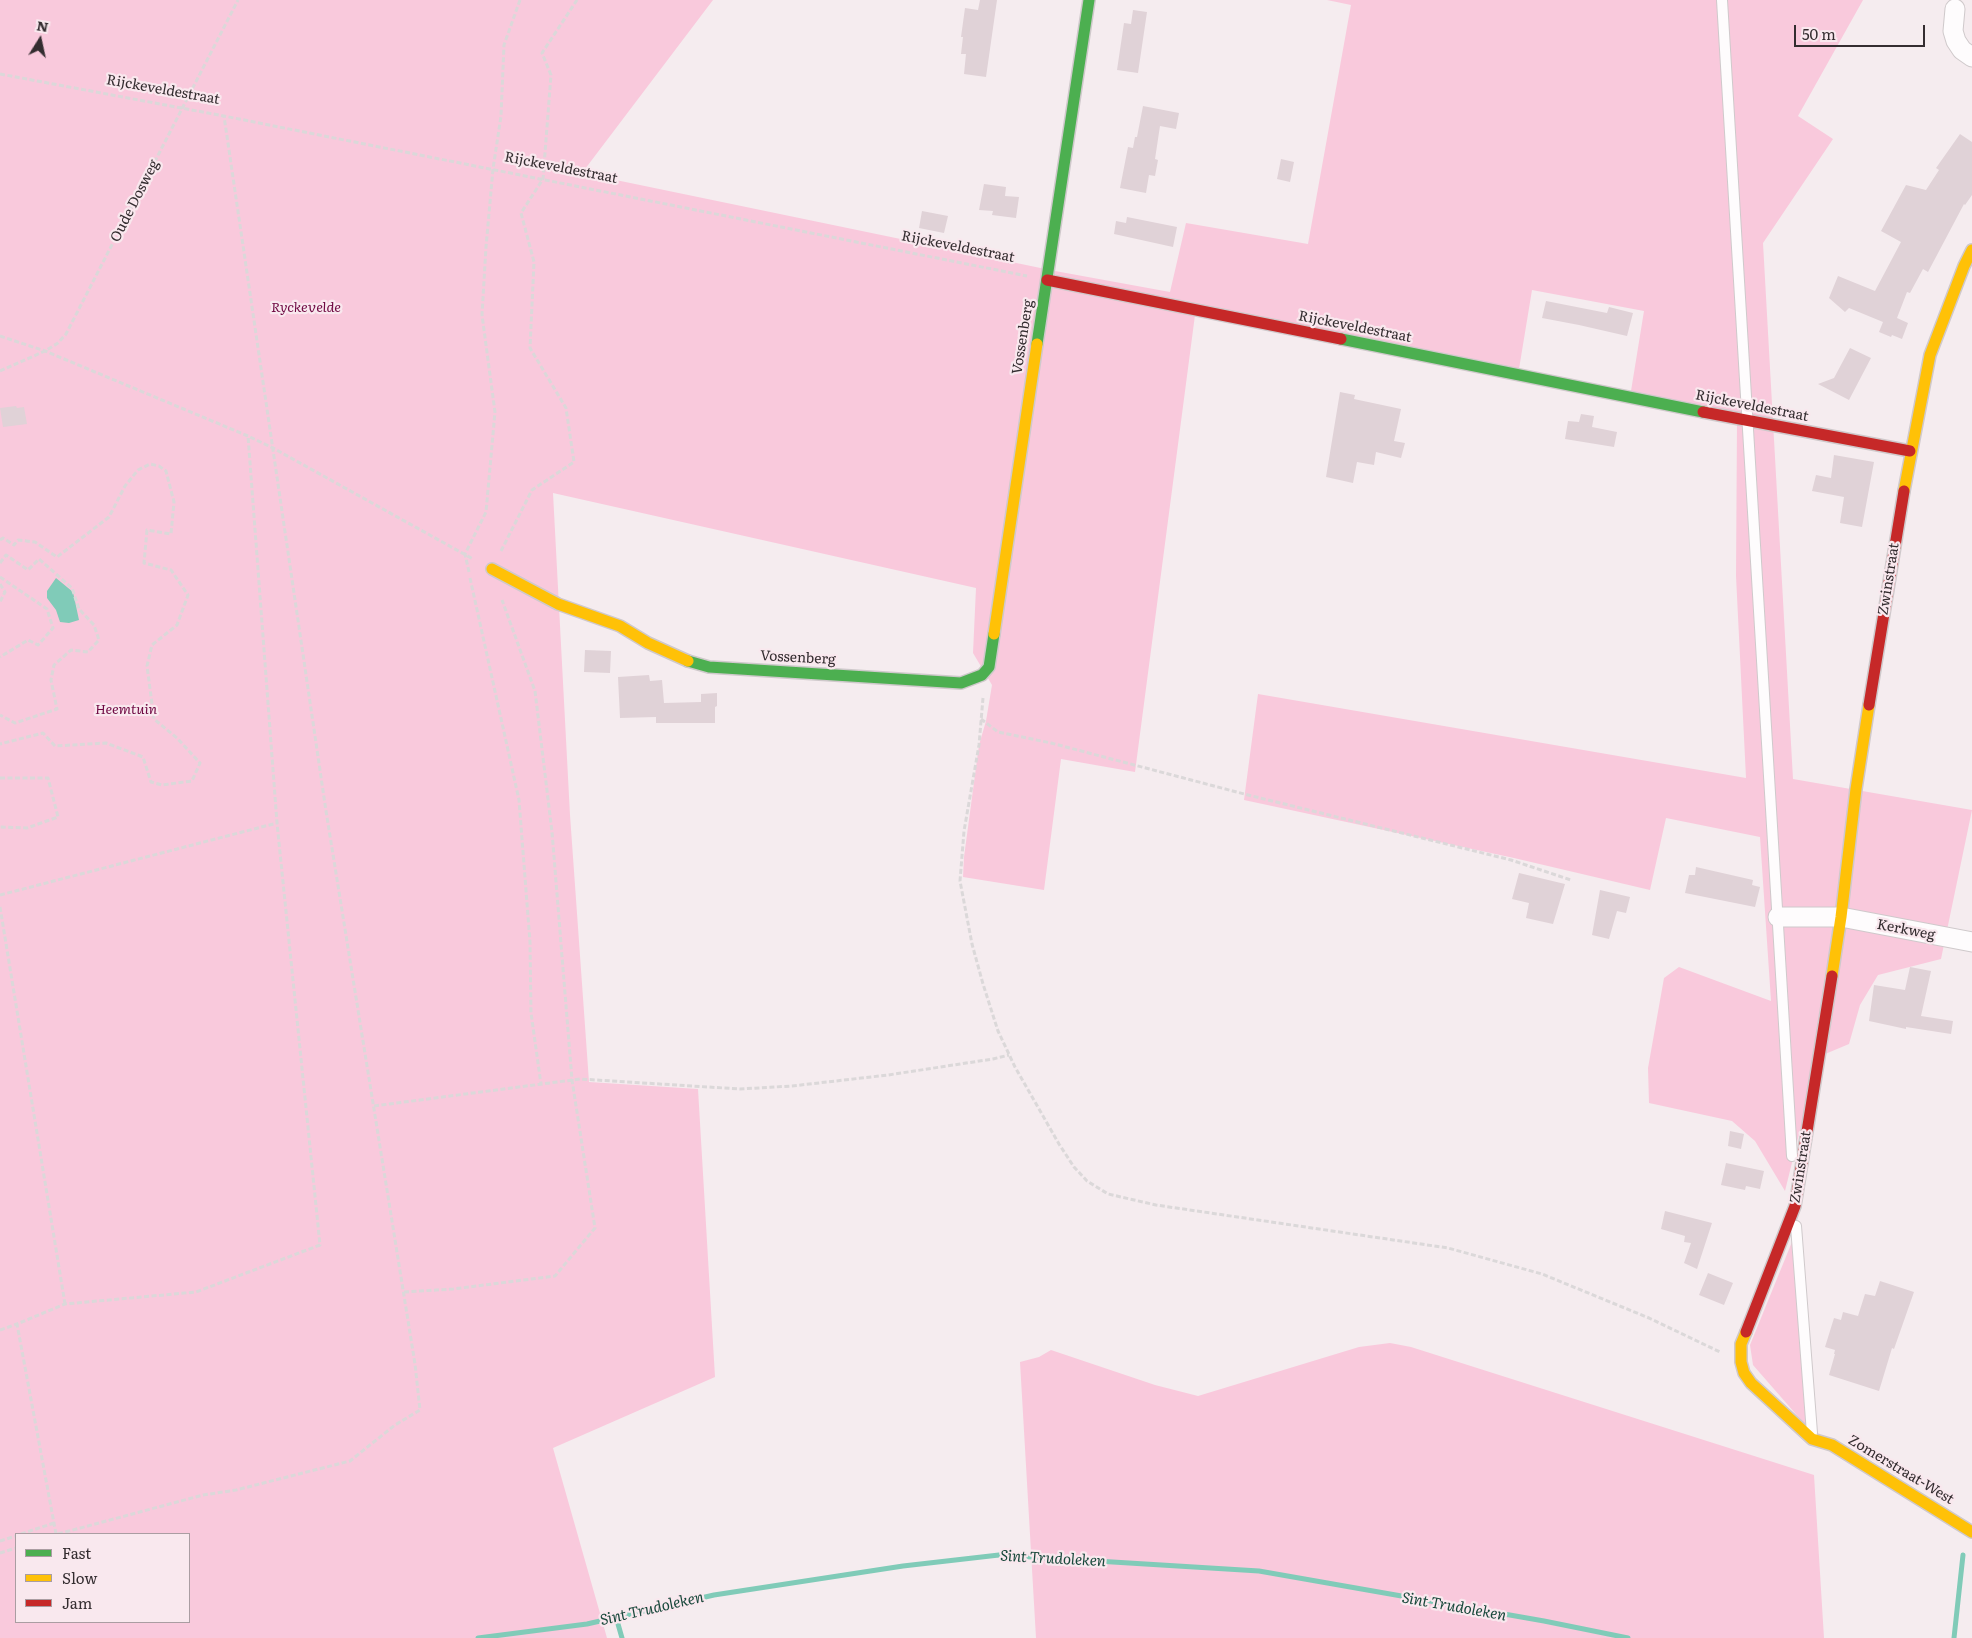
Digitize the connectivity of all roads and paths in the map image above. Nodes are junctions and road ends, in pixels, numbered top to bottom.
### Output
1 (238, 0) edge
2 (520, 0) edge
3 (577, 0) edge
4 (1089, 0) edge
5 (1722, 0) edge
6 (1955, 8) dead end
7 (1972, 57) edge
8 (0, 74) edge
9 (182, 110) junction
10 (224, 116) junction
11 (493, 170) junction
12 (543, 180) junction
13 (1972, 250) edge
14 (1047, 280) junction
15 (0, 336) edge
16 (45, 352) junction
17 (0, 371) edge
18 (1748, 421) junction
19 (248, 436) junction
20 (273, 448) junction
21 (1910, 451) junction
22 (0, 540) edge
23 (465, 554) junction
24 (0, 563) edge
25 (492, 569) junction
26 (0, 577) edge
27 (0, 584) edge
28 (502, 597) dead end
29 (0, 602) edge
30 (0, 657) edge
31 (982, 675) junction
32 (0, 715) edge
33 (980, 720) junction
34 (0, 744) edge
35 (0, 778) edge
36 (278, 823) junction
37 (0, 827) edge
38 (1571, 880) dead end
39 (0, 895) edge
40 (0, 907) edge
41 (1778, 917) junction
42 (1840, 917) junction
43 (1972, 942) edge
44 (1009, 1055) junction
45 (572, 1080) junction
46 (541, 1084) junction
47 (374, 1106) junction
48 (1795, 1206) junction
49 (404, 1292) junction
50 (65, 1304) junction
51 (17, 1324) junction
52 (0, 1330) edge
53 (1741, 1362) junction
54 (1812, 1439) junction
55 (54, 1523) junction
56 (1972, 1532) edge
57 (23, 1533) edge
58 (57, 1533) edge
59 (61, 1533) edge
60 (15, 1536) edge
61 (0, 1541) edge
62 (15, 1548) edge
63 (0, 1553) edge

1 - 9 path, Oude Dosweg
2 - 11 path
3 - 12 path
4 - 14 street, Vossenberg
5 - 18 lane
6 - 7 street
8 - 9 path, Rijckeveldestraat
9 - 10 path, Rijckeveldestraat
9 - 16 path, Oude Dosweg
10 - 11 path, Rijckeveldestraat
10 - 20 path
11 - 12 path, Rijckeveldestraat
11 - 23 path
12 - 14 path, Rijckeveldestraat
12 - 25 path
13 - 21 street, Zwinstraat
14 - 18 street, Rijckeveldestraat
14 - 31 street, Vossenberg
15 - 16 path
16 - 17 path, Oude Dosweg
16 - 19 path
18 - 21 street, Rijckeveldestraat
18 - 41 lane
19 - 20 path
19 - 36 path
20 - 23 path
20 - 47 path
21 - 42 street, Zwinstraat
22 - 34 path
23 - 25 path
23 - 46 path
24 - 32 path
25 - 31 street, Vossenberg
26 - 30 path
27 - 29 path
28 - 45 path
31 - 33 path
33 - 38 path
33 - 44 path
35 - 37 path
36 - 39 path
36 - 50 path
40 - 50 path
41 - 42 street
41 - 48 lane
42 - 43 street, Kerkweg
42 - 48 street, Zwinstraat
44 - 45 path
44 - 53 path
45 - 46 path
45 - 49 path
46 - 47 path
47 - 49 path
48 - 53 street, Zwinstraat
48 - 54 lane
49 - 59 path
50 - 51 path
51 - 52 path
51 - 55 path
53 - 54 street
54 - 56 street, Zomerstraat-West
55 - 57 path
55 - 58 path
60 - 61 path
62 - 63 path

